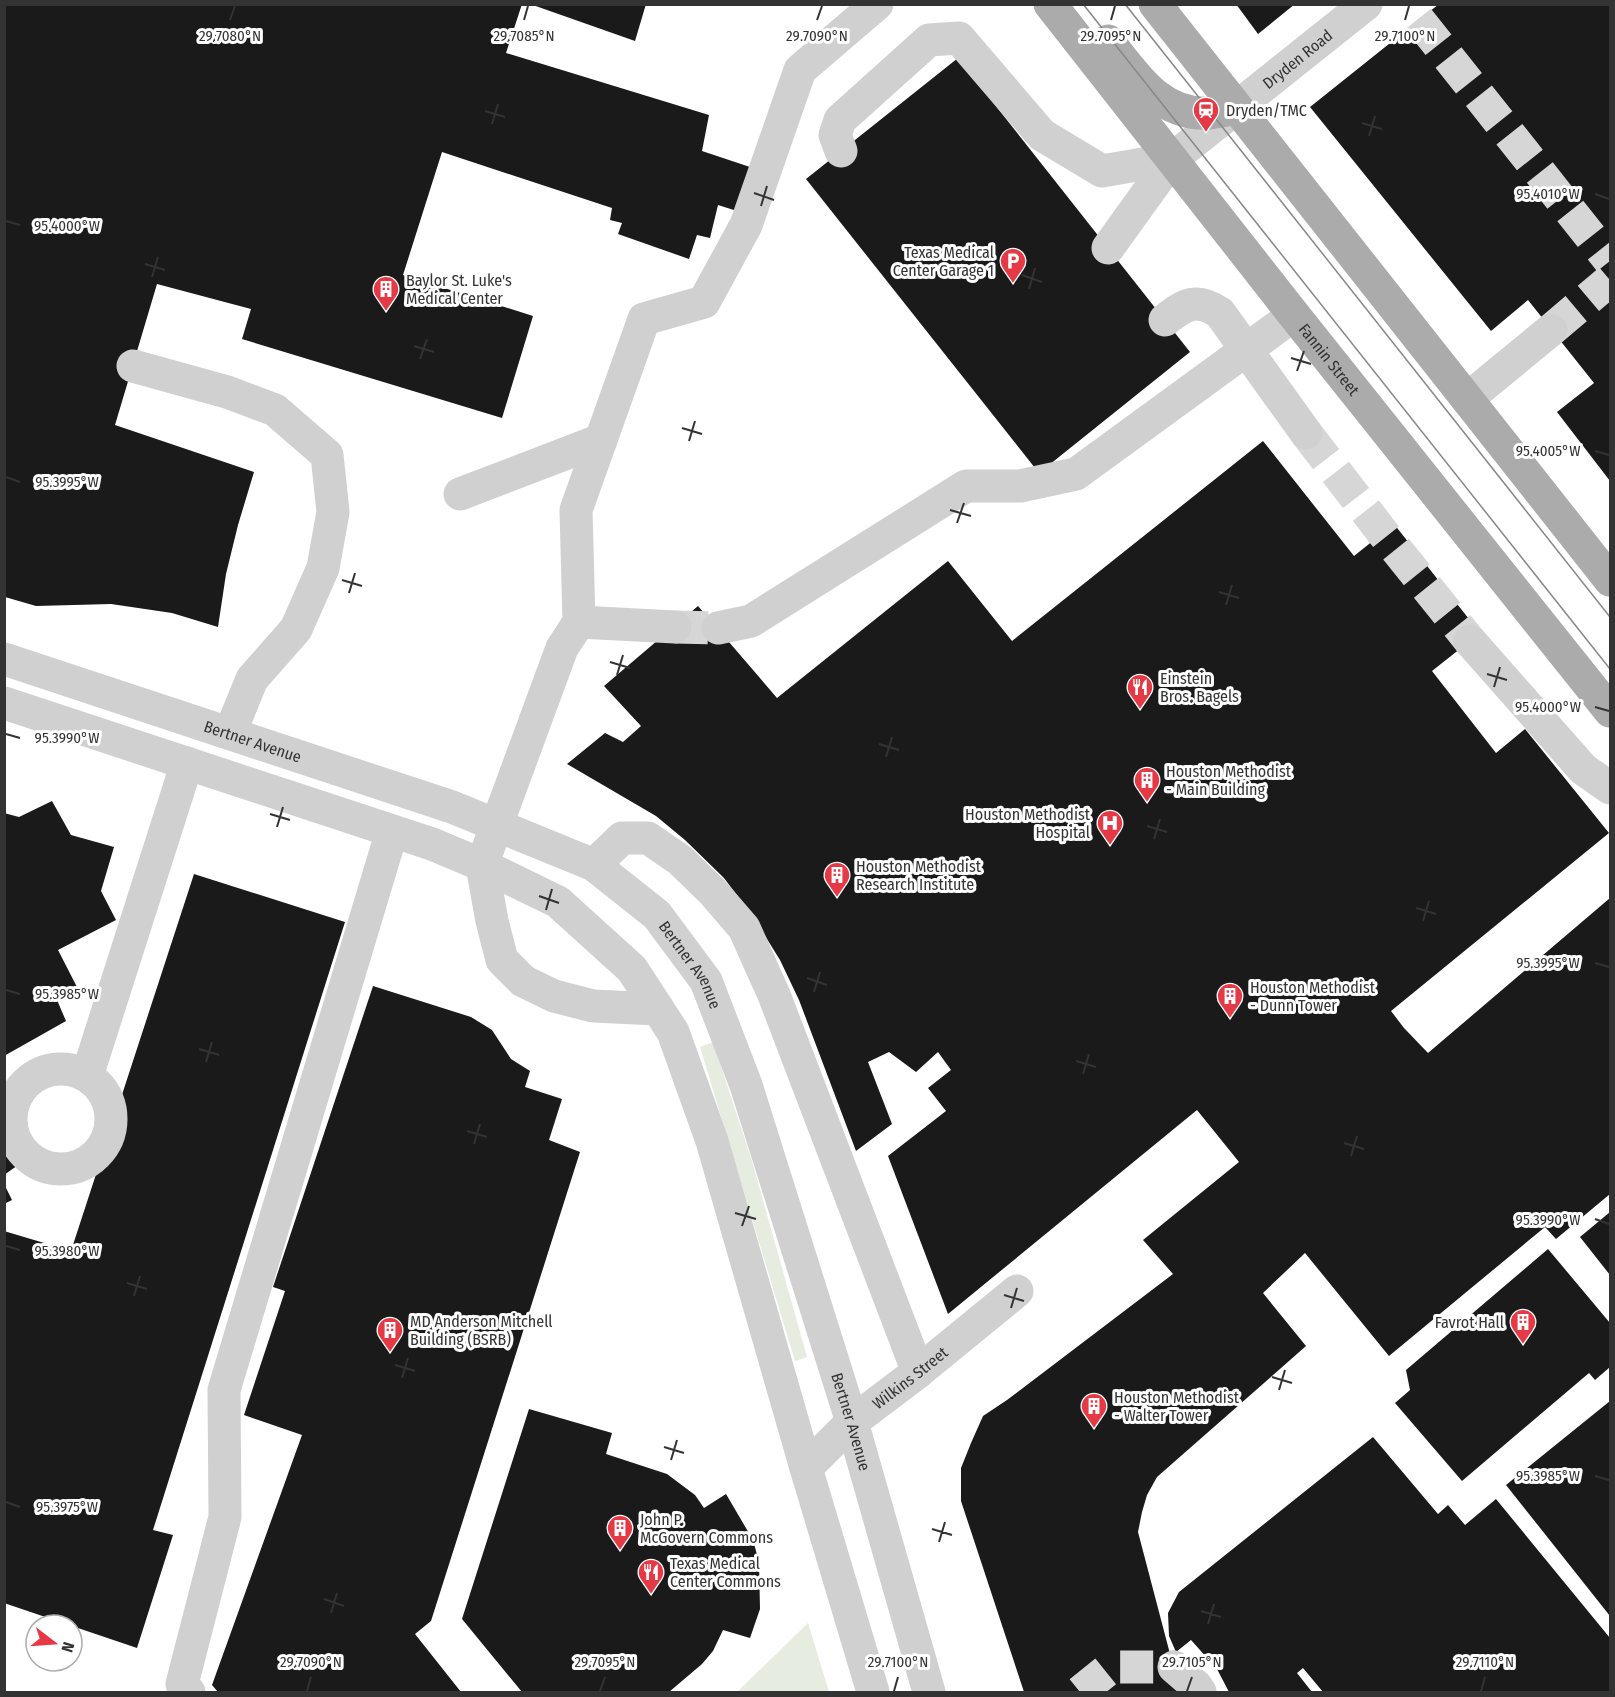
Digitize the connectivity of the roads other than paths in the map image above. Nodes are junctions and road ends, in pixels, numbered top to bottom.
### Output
1 (877, 4) edge
2 (1050, 4) edge
3 (1078, 4) edge
4 (1155, 4) edge
5 (1366, 4) edge
6 (1236, 108) junction
7 (841, 151) dead end
8 (1172, 159) junction
9 (1108, 248) dead end
10 (1294, 315) junction
11 (1165, 320) dead end
12 (1551, 330) tunnel mouth
13 (1246, 350) junction
14 (133, 366) dead end
15 (1467, 399) junction
16 (1306, 433) tunnel mouth
17 (601, 440) junction
18 (460, 494) dead end
19 (1611, 580) edge
20 (579, 622) junction
21 (675, 627) tunnel mouth
22 (718, 628) tunnel mouth
23 (1470, 640) tunnel mouth
24 (4, 659) edge
25 (4, 703) edge
26 (1611, 711) edge
27 (230, 733) junction
28 (187, 763) junction
29 (1611, 788) edge
30 (497, 825) junction
31 (392, 831) junction
32 (482, 865) junction
33 (594, 865) junction
34 (658, 1009) junction
35 (87, 1076) dead end
36 (1017, 1291) dead end
37 (918, 1372) junction
38 (852, 1422) junction
39 (806, 1468) junction
40 (1174, 1667) tunnel mouth
41 (181, 1690) edge
42 (873, 1692) edge
43 (929, 1692) edge
44 (1200, 1692) edge

1 - 17 street
2 - 8 main road, Fannin Street
3 - 6 main road
4 - 6 main road
5 - 6 street, Dryden Road
6 - 8 street, Dryden Road
6 - 15 main road
7 - 8 street
8 - 9 street
8 - 10 main road, Fannin Street
10 - 13 street
10 - 26 main road, Fannin Street
11 - 13 street
12 - 15 street
13 - 16 street
13 - 22 street
14 - 27 street
15 - 19 main road
17 - 18 street
17 - 20 street
20 - 21 street
20 - 30 street
23 - 29 street
24 - 27 street, Bertner Avenue
25 - 28 street
27 - 30 street, Bertner Avenue
28 - 31 street
28 - 35 street
30 - 32 street
30 - 33 street, Bertner Avenue
31 - 32 street
31 - 41 street
32 - 34 street
32 - 34 street
33 - 37 street
33 - 38 street, Bertner Avenue
34 - 39 street
36 - 37 street, Wilkins Street
37 - 38 street, Wilkins Street
38 - 39 street, Wilkins Street
38 - 43 street, Bertner Avenue
39 - 42 street
40 - 44 street

